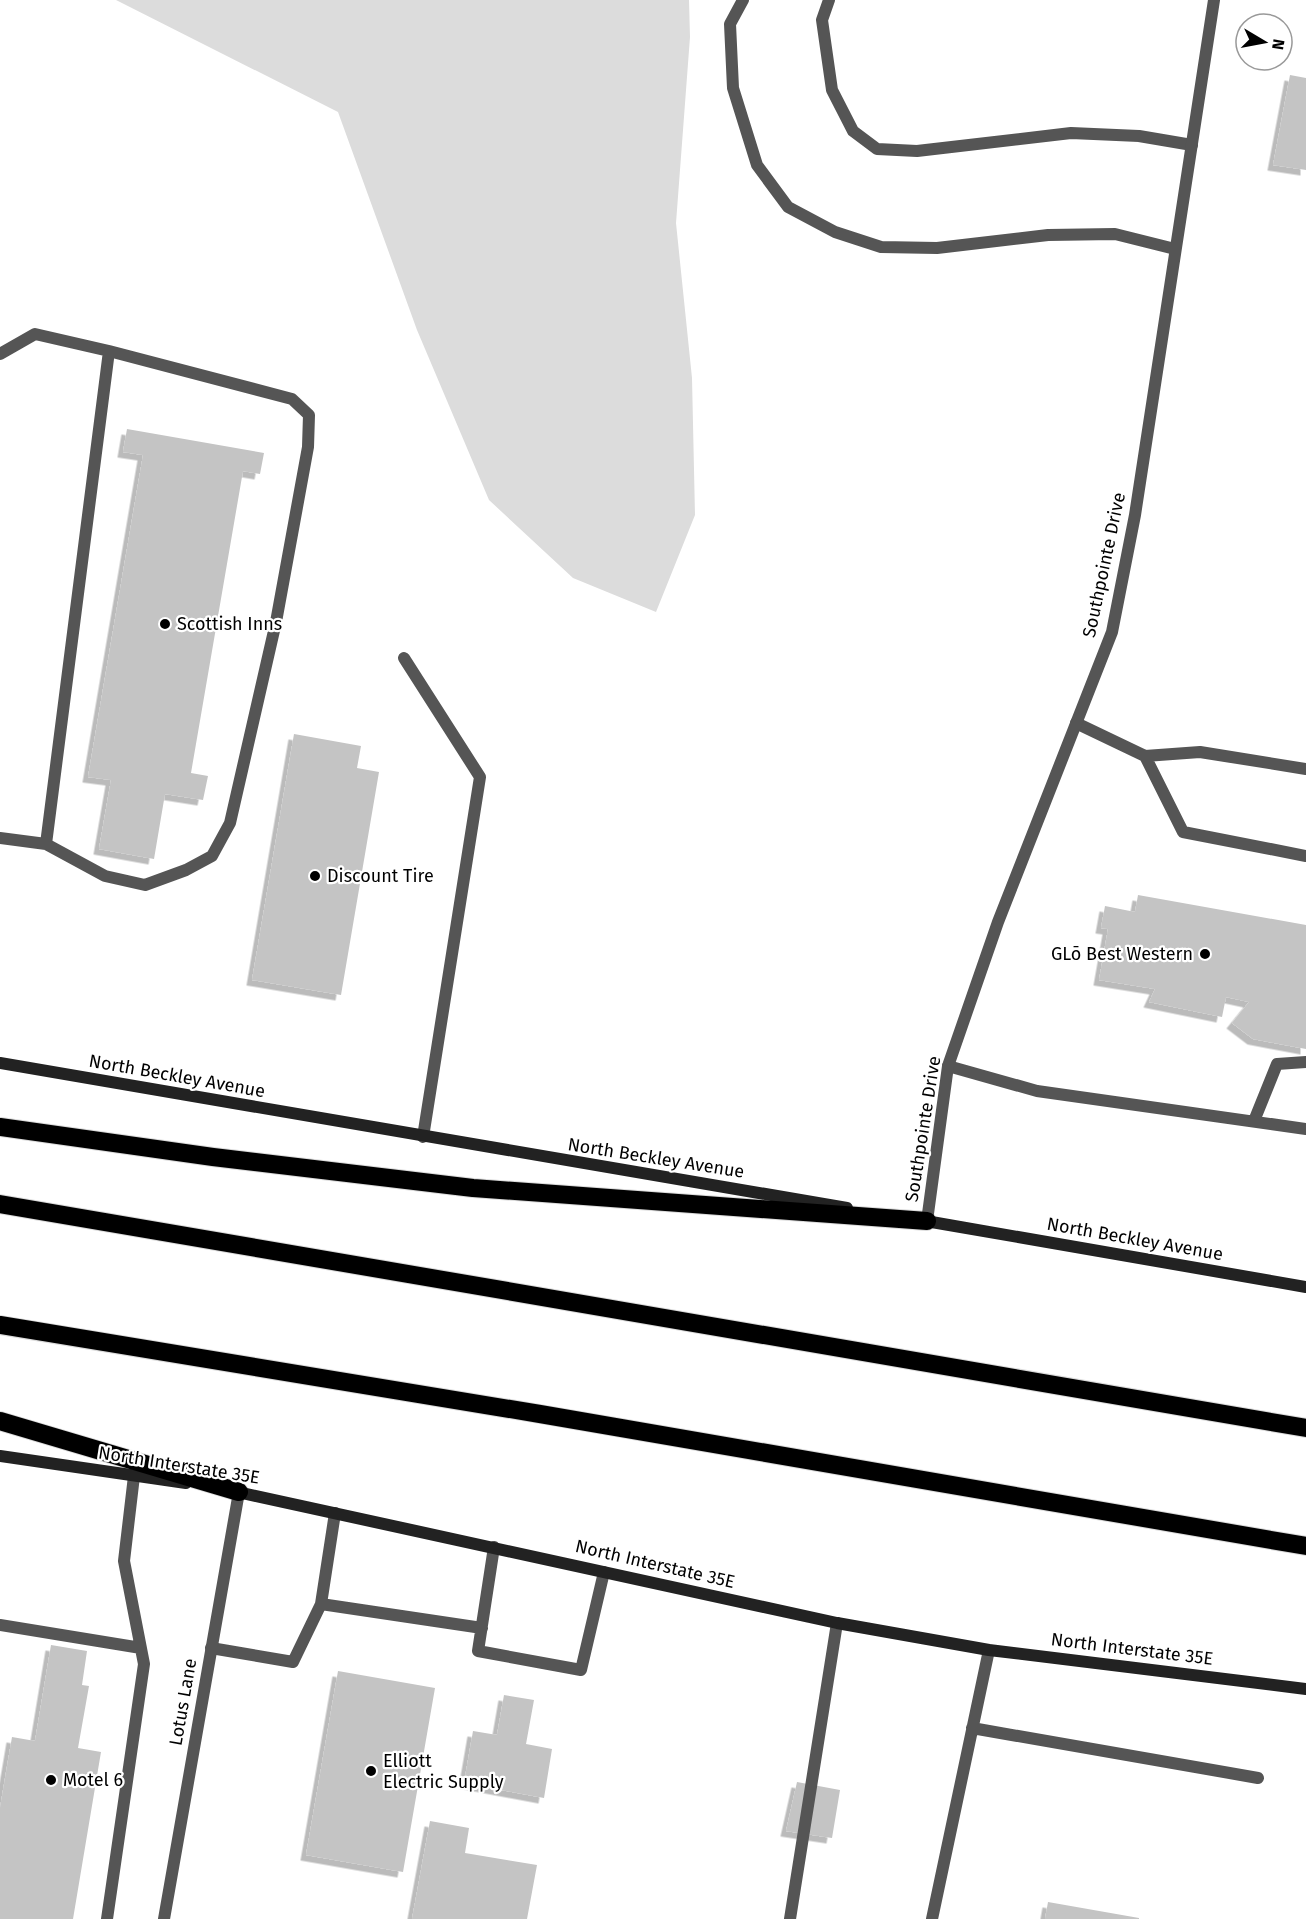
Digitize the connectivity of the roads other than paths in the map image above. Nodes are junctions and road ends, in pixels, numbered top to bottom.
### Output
1 (743, 0) edge
2 (829, 0) edge
3 (1214, 0) edge
4 (1191, 145) junction
5 (1175, 249) junction
6 (110, 351) junction
7 (0, 354) edge
8 (404, 658) dead end
9 (1076, 723) junction
10 (1145, 756) junction
11 (1306, 769) edge
12 (0, 838) edge
13 (46, 844) junction
14 (1306, 856) edge
15 (1306, 1062) edge
16 (0, 1064) edge
17 (948, 1066) junction
18 (1254, 1121) junction
19 (0, 1127) edge
20 (1306, 1129) edge
21 (423, 1137) junction
22 (0, 1204) edge
23 (927, 1221) junction
24 (1306, 1287) edge
25 (0, 1325) edge
26 (0, 1421) edge
27 (1306, 1428) edge
28 (0, 1455) edge
29 (134, 1476) junction
30 (239, 1492) junction
31 (335, 1513) junction
32 (1306, 1546) edge
33 (494, 1547) junction
34 (603, 1572) junction
35 (321, 1604) junction
36 (837, 1623) junction
37 (0, 1625) edge
38 (482, 1628) junction
39 (141, 1648) junction
40 (211, 1648) junction
41 (989, 1650) junction
42 (1306, 1689) edge
43 (972, 1728) junction
44 (1258, 1778) dead end
45 (107, 1919) edge
46 (164, 1919) edge
47 (790, 1919) edge
48 (932, 1919) edge

1 - 5 street
2 - 4 street
3 - 4 street, Southpointe Drive
4 - 5 street, Southpointe Drive
5 - 9 street, Southpointe Drive
6 - 7 street
6 - 13 street
6 - 13 street
8 - 21 street
9 - 10 street
9 - 17 street, Southpointe Drive
10 - 11 street
10 - 14 street
12 - 13 street
15 - 18 street
16 - 21 main road, North Beckley Avenue
17 - 18 street
17 - 23 street, Southpointe Drive
18 - 20 street
19 - 23 highway
21 - 23 main road, North Beckley Avenue
22 - 27 highway
23 - 24 main road, North Beckley Avenue
25 - 32 highway
26 - 30 highway
28 - 29 main road, North Interstate 35E
29 - 30 main road, North Interstate 35E
29 - 39 street
30 - 31 main road, North Interstate 35E
30 - 40 street, Lotus Lane
31 - 33 main road, North Interstate 35E
31 - 35 street
33 - 34 main road, North Interstate 35E
33 - 38 street
34 - 36 main road, North Interstate 35E
34 - 38 street
35 - 38 street
35 - 40 street
36 - 41 main road, North Interstate 35E
36 - 47 street
37 - 39 street
39 - 45 street
40 - 46 street, Lotus Lane
41 - 42 main road, North Interstate 35E
41 - 43 street
43 - 44 street
43 - 48 street

